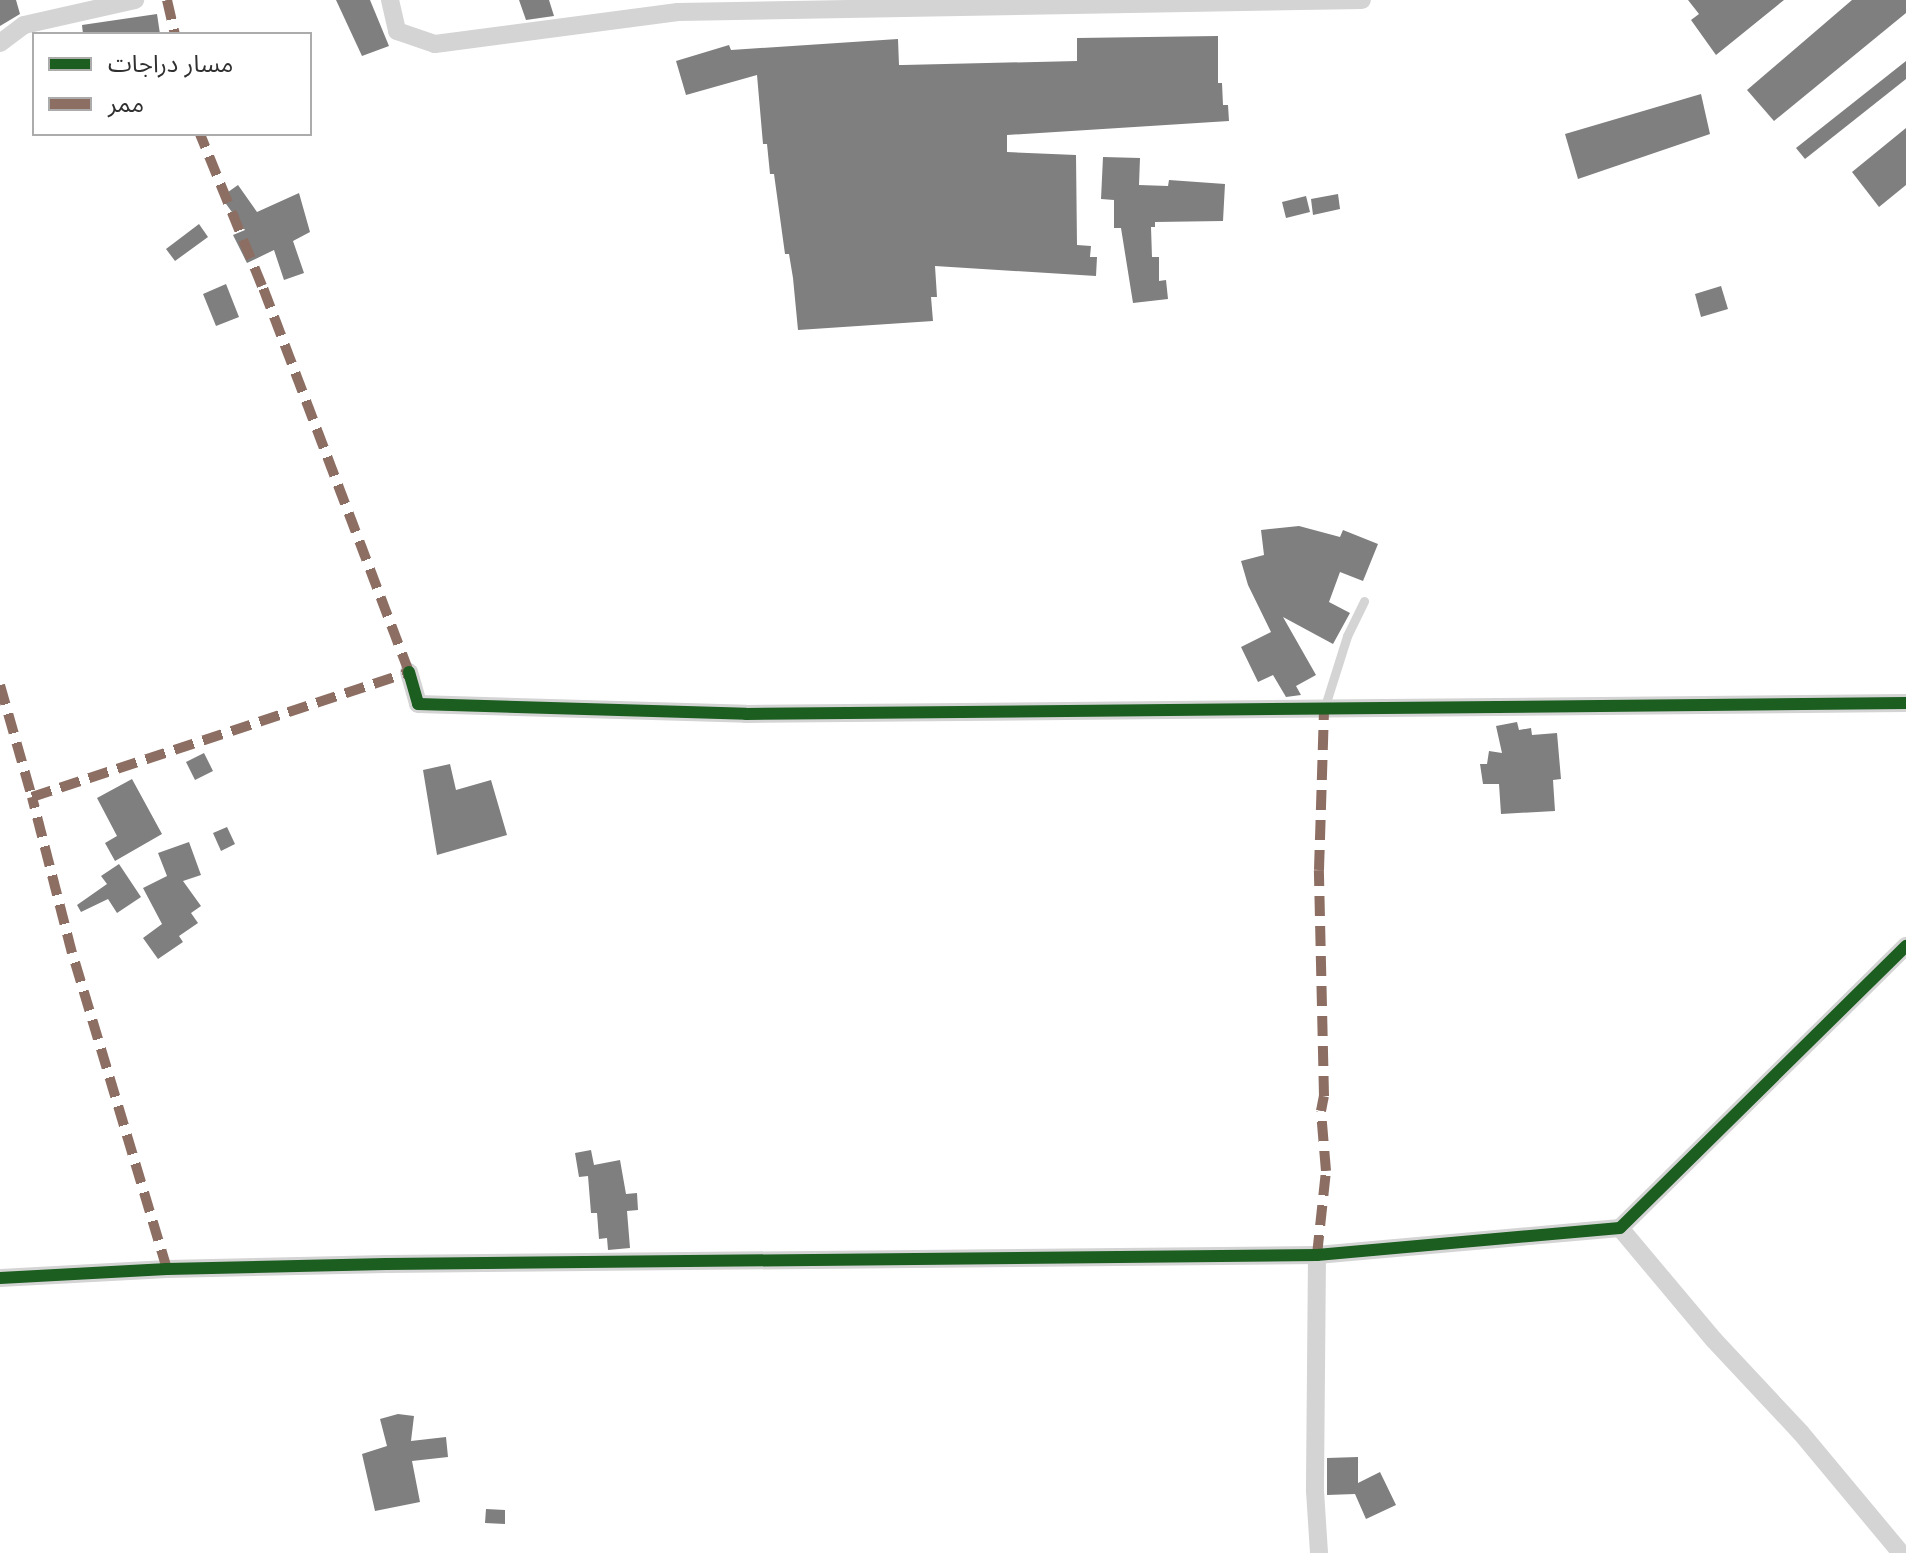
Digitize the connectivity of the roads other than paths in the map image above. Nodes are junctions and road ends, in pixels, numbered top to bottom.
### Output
1 (135, 0) edge
2 (390, 0) edge
3 (1362, 0) edge
4 (0, 43) edge
5 (1364, 601) dead end
6 (409, 672) dead end
7 (1906, 703) edge
8 (1324, 709) junction
9 (1906, 946) edge
10 (1620, 1228) junction
11 (1317, 1255) junction
12 (0, 1278) edge
13 (1319, 1553) edge
14 (1901, 1553) edge

1 - 4 street
2 - 3 street
5 - 8 lane
6 - 8 street
7 - 8 street
9 - 10 street
10 - 11 street
10 - 14 street
11 - 12 street
11 - 13 street

